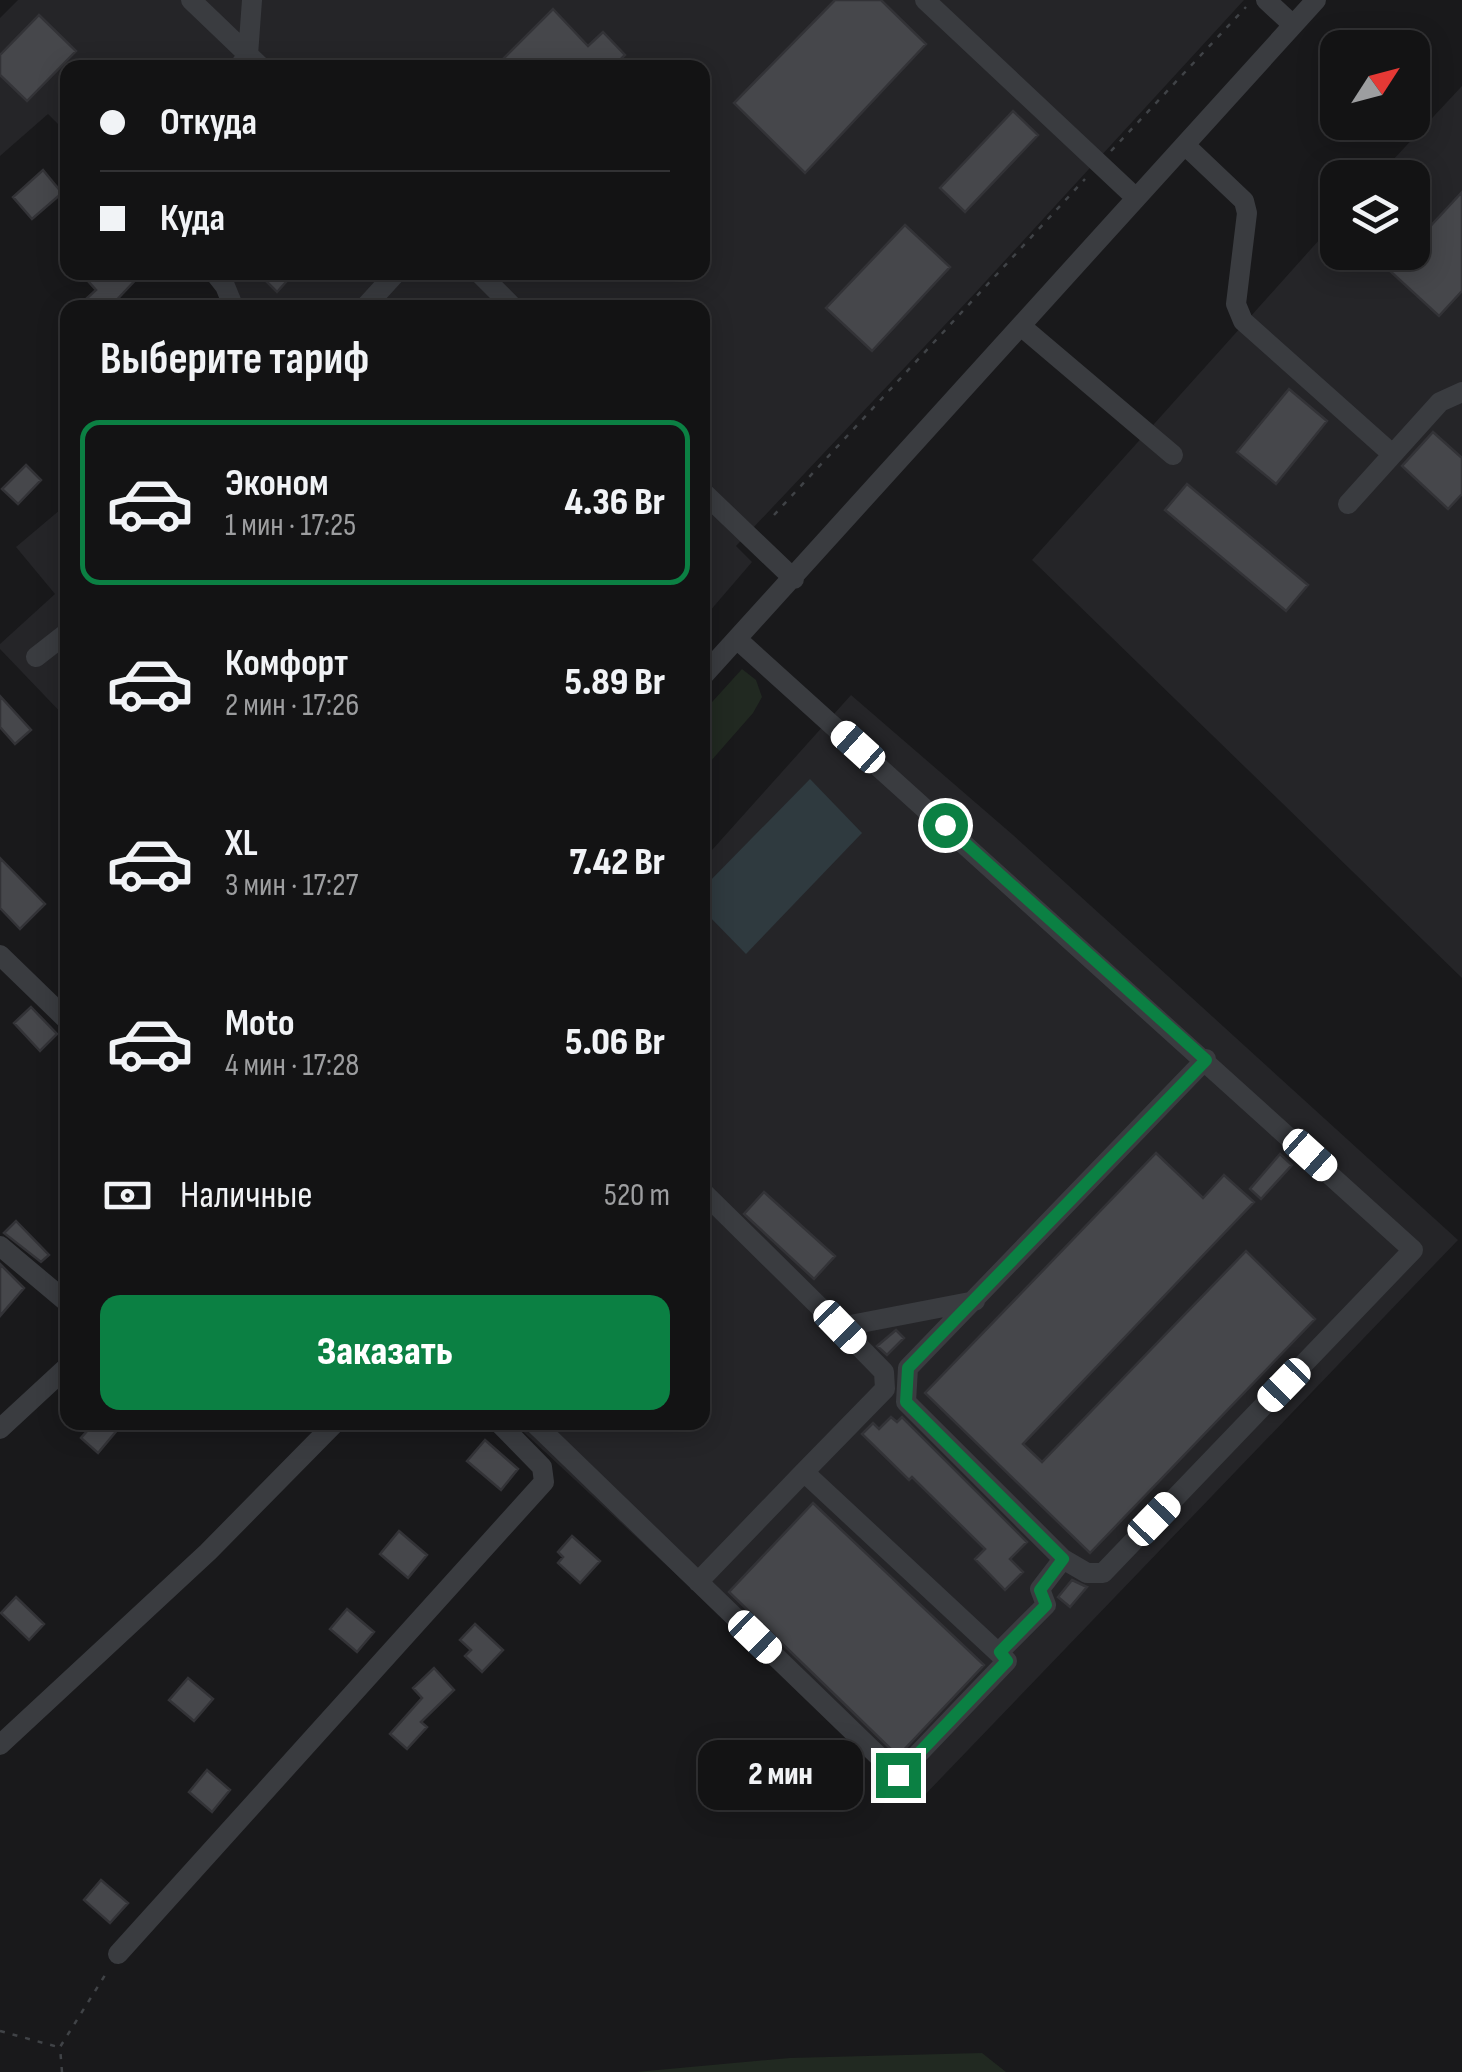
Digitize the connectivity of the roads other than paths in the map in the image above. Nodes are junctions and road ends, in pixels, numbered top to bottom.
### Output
1 (190, 0) edge
2 (252, 0) edge
3 (925, 0) edge
4 (1266, 0) edge
5 (1316, 0) edge
6 (1293, 25) junction
7 (246, 60) edge
8 (249, 60) edge
9 (1185, 145) junction
10 (1136, 198) junction
11 (390, 280) edge
12 (486, 280) edge
13 (371, 300) edge
14 (506, 300) edge
15 (1022, 327) junction
16 (1462, 392) edge
17 (1392, 453) junction
18 (1173, 455) dead end
19 (710, 499) edge
20 (1348, 504) dead end
21 (794, 580) junction
22 (60, 638) edge
23 (738, 640) junction
24 (36, 657) dead end
25 (710, 669) edge
26 (0, 955) edge
27 (60, 1013) edge
28 (1206, 1060) junction
29 (710, 1199) edge
30 (0, 1246) edge
31 (60, 1296) edge
32 (976, 1300) junction
33 (840, 1327) junction
34 (60, 1373) edge
35 (0, 1429) edge
36 (328, 1430) edge
37 (506, 1430) edge
38 (541, 1430) edge
39 (804, 1472) junction
40 (1063, 1559) junction
41 (698, 1582) junction
42 (1000, 1652) junction
43 (0, 1745) edge
44 (118, 1954) road end

1 - 7 street
2 - 8 street
3 - 10 street
4 - 6 street
5 - 6 street
6 - 9 street
9 - 10 street
9 - 17 street
10 - 15 street
11 - 13 street
12 - 14 street
15 - 18 street
15 - 21 street
16 - 17 street
17 - 20 street
19 - 21 street
21 - 23 street
22 - 24 street
23 - 25 street
23 - 28 street
26 - 27 street
28 - 32 street
28 - 40 street
29 - 33 street
30 - 31 street
32 - 33 street
32 - 40 street
33 - 39 street
34 - 35 street
36 - 43 street
37 - 44 street
38 - 41 street
39 - 41 street
39 - 42 street
40 - 42 street
41 - 42 street

